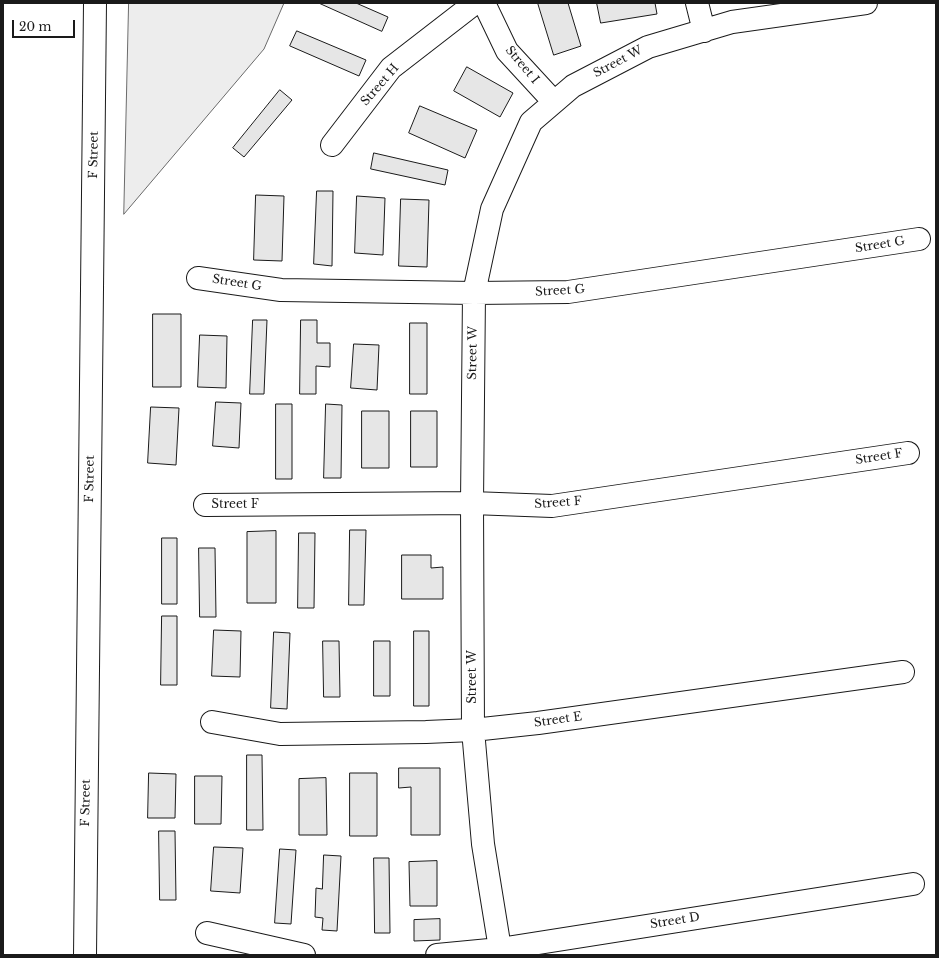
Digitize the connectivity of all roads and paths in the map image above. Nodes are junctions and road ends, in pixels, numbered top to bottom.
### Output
1 (95, 3) edge
2 (475, 3) edge
3 (484, 3) edge
4 (697, 3) edge
5 (866, 3) edge
6 (704, 30) junction
7 (554, 102) junction
8 (332, 145) dead end
9 (919, 239) dead end
10 (198, 278) dead end
11 (474, 293) junction
12 (908, 453) dead end
13 (472, 503) junction
14 (205, 505) dead end
15 (903, 672) dead end
16 (212, 722) dead end
17 (473, 730) junction
18 (913, 884) dead end
19 (207, 933) dead end
20 (500, 952) edge
21 (85, 955) edge
22 (304, 955) edge
23 (437, 955) edge

1 - 21 street, F Street
2 - 8 street, Street H
3 - 7 street, Street I
4 - 6 street
5 - 6 street, Street W
6 - 7 street, Street W
7 - 11 street, Street W
9 - 11 street, Street G
10 - 11 street, Street G
11 - 13 street, Street W
12 - 13 street, Street F
13 - 14 street, Street F
13 - 17 street, Street W
15 - 17 street, Street E
16 - 17 street, Street E
17 - 20 street, Street W
18 - 20 street, Street D
19 - 22 street
20 - 23 street, Street D

